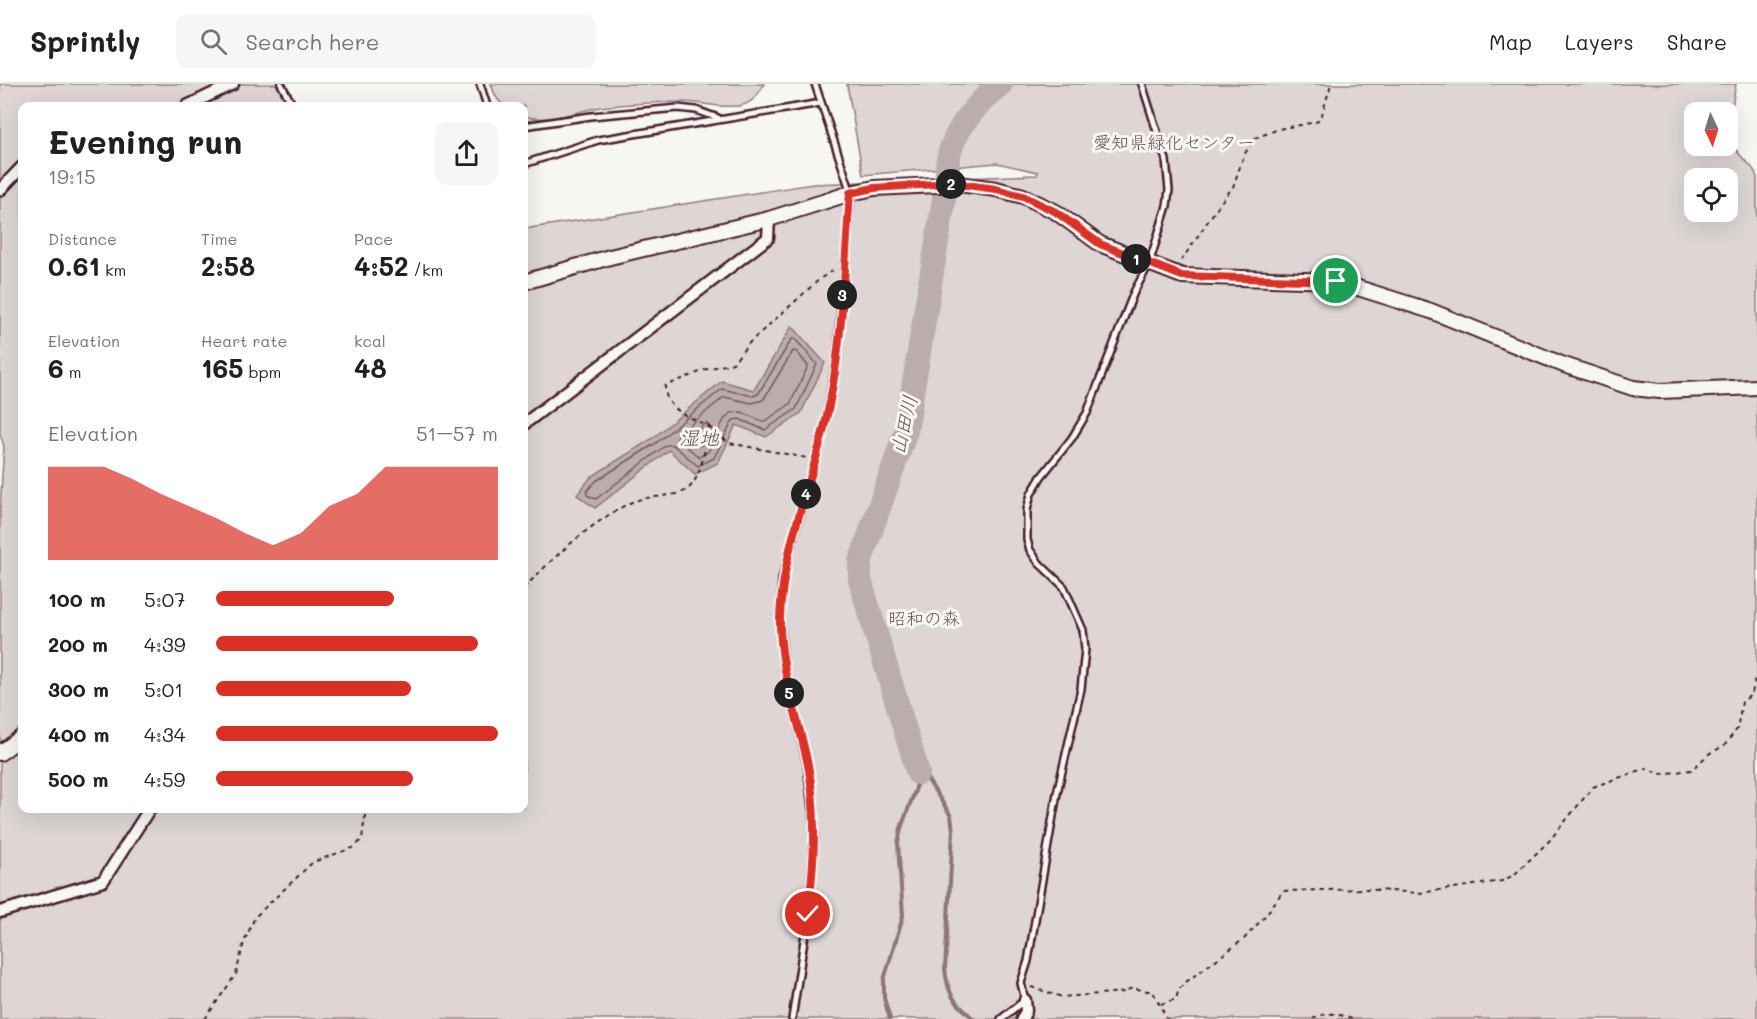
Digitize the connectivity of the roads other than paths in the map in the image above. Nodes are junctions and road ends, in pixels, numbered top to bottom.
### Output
1 (233, 84) edge
2 (281, 84) edge
3 (480, 84) edge
4 (815, 84) edge
5 (1142, 84) edge
6 (195, 102) edge
7 (290, 102) edge
8 (486, 102) edge
9 (821, 103) junction
10 (720, 119) junction
11 (528, 125) edge
12 (528, 163) edge
13 (18, 171) edge
14 (0, 190) edge
15 (850, 193) junction
16 (769, 219) junction
17 (1149, 264) junction
18 (528, 281) edge
19 (1757, 387) edge
20 (528, 421) edge
21 (18, 740) edge
22 (0, 753) edge
23 (147, 813) edge
24 (0, 912) edge
25 (1025, 999) junction
26 (792, 1019) edge
27 (1001, 1019) edge
28 (1022, 1019) edge

1 - 6 street
2 - 7 lane
3 - 8 lane
4 - 9 lane
5 - 17 lane
9 - 10 lane
9 - 15 lane
10 - 11 lane
10 - 12 lane
13 - 14 street
15 - 16 street
15 - 17 street
15 - 26 lane
16 - 18 street
16 - 20 street
17 - 19 street
17 - 25 lane
21 - 22 street
23 - 24 street
25 - 27 lane
25 - 28 street

